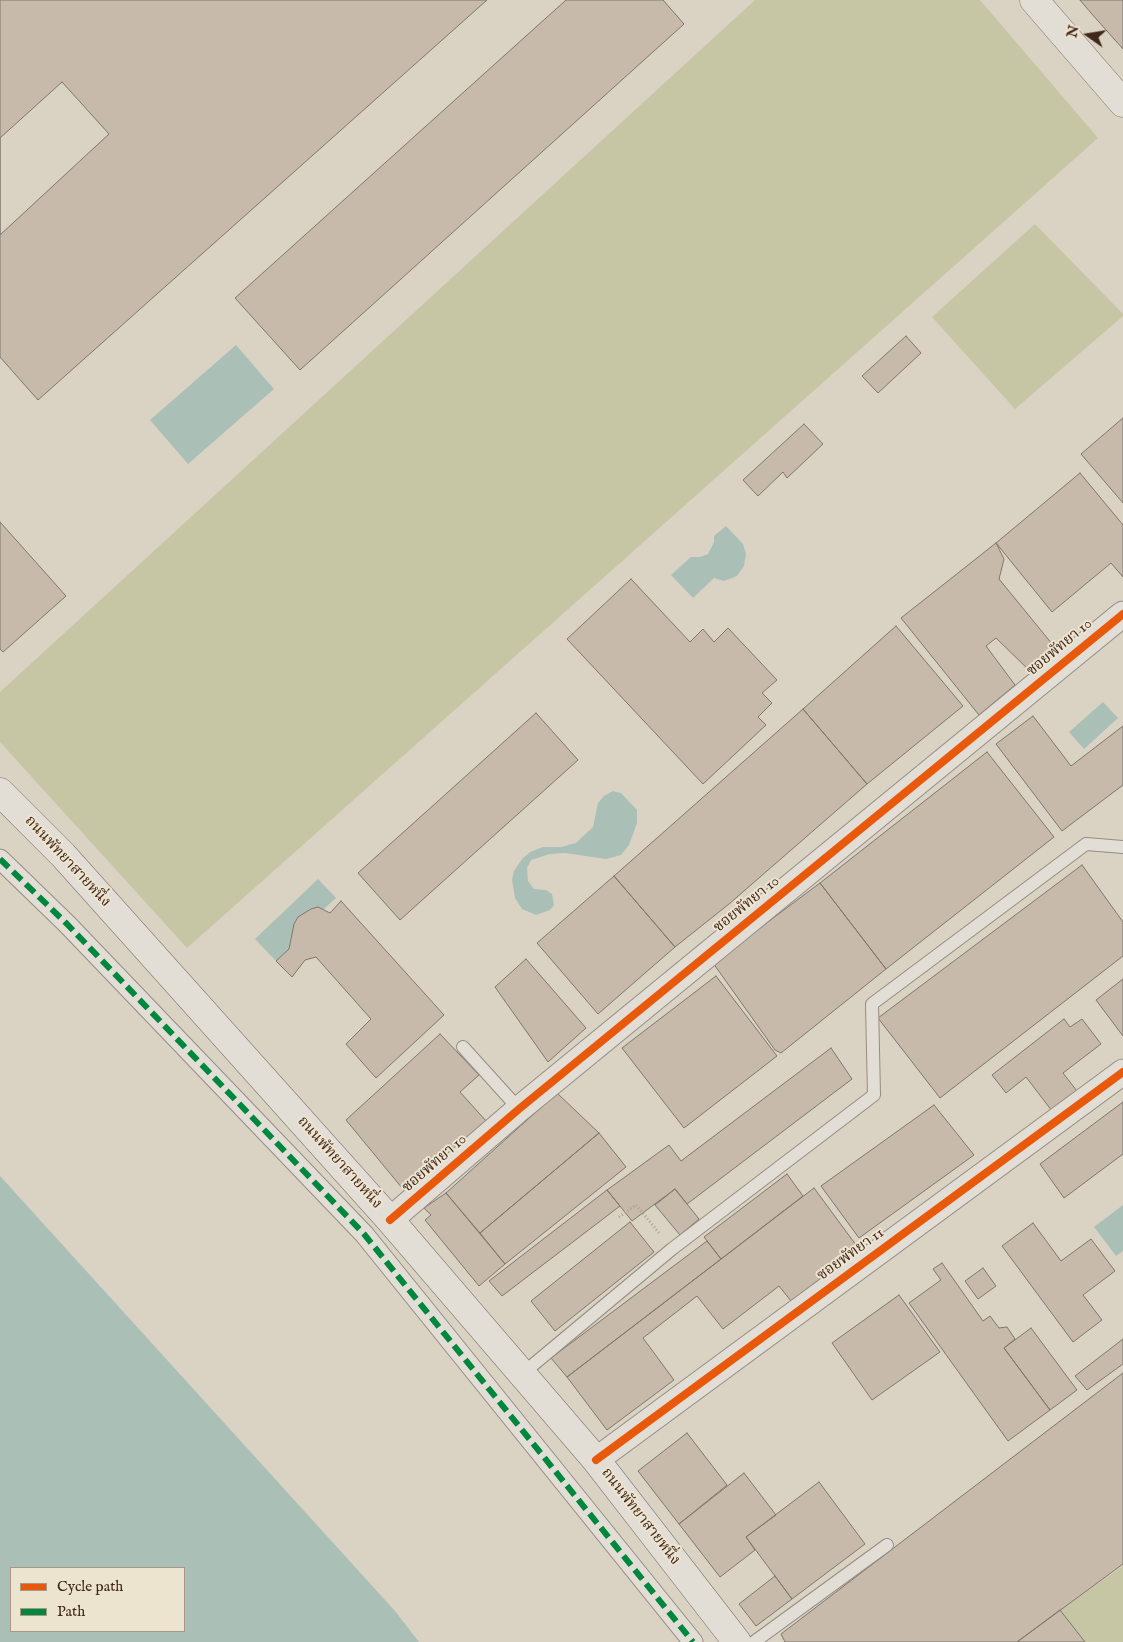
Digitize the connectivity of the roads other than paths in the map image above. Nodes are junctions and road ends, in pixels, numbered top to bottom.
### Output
1 (1034, 0) edge
2 (1123, 103) edge
3 (1123, 614) edge
4 (0, 792) edge
5 (1123, 847) edge
6 (0, 859) edge
7 (463, 1047) dead end
8 (1123, 1072) edge
9 (519, 1109) junction
10 (390, 1220) junction
11 (522, 1374) junction
12 (596, 1460) junction
13 (887, 1545) dead end
14 (693, 1642) edge
15 (737, 1642) edge
16 (754, 1642) edge

1 - 2 main road
3 - 9 street, ซอยพัทยา 10
4 - 10 main road, ถนนพัทยาสายหนึ่ง
5 - 11 lane
6 - 14 street
7 - 9 lane
8 - 12 street, ซอยพัทยา 11
9 - 10 street, ซอยพัทยา 10
10 - 11 main road, ถนนพัทยาสายหนึ่ง
11 - 12 main road, ถนนพัทยาสายหนึ่ง
12 - 15 main road, ถนนพัทยาสายหนึ่ง
13 - 16 lane

